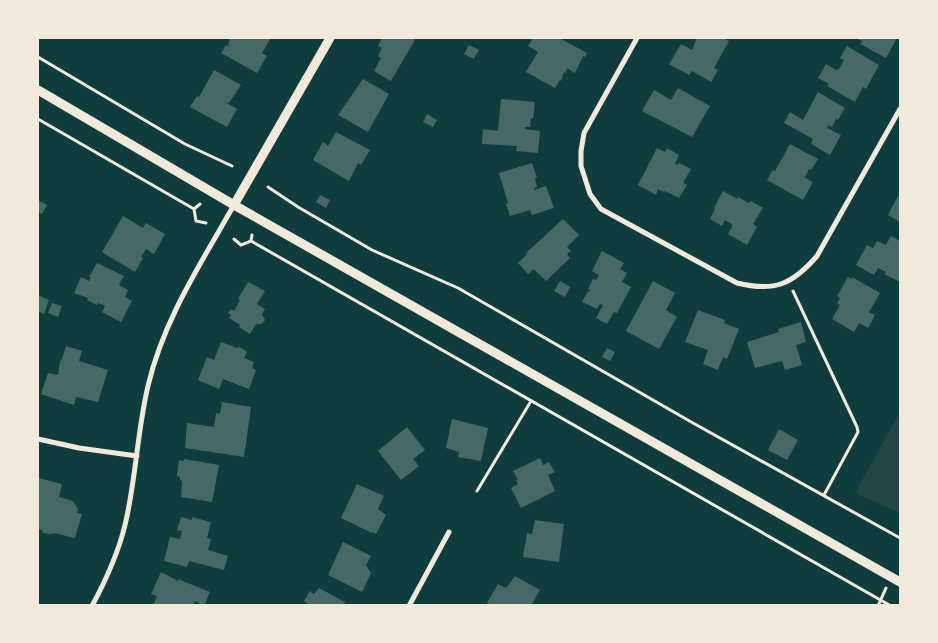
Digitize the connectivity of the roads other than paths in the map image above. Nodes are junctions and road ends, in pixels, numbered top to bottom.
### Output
1 (330, 38) edge
2 (635, 38) edge
3 (38, 90) edge
4 (900, 108) edge
5 (234, 205) junction
6 (38, 439) edge
7 (137, 456) junction
8 (449, 532) dead end
9 (900, 582) edge
10 (92, 606) edge
11 (409, 606) edge

1 - 5 street
2 - 4 street
3 - 5 street
5 - 7 street
5 - 9 street
6 - 7 street
7 - 10 street
8 - 11 street

